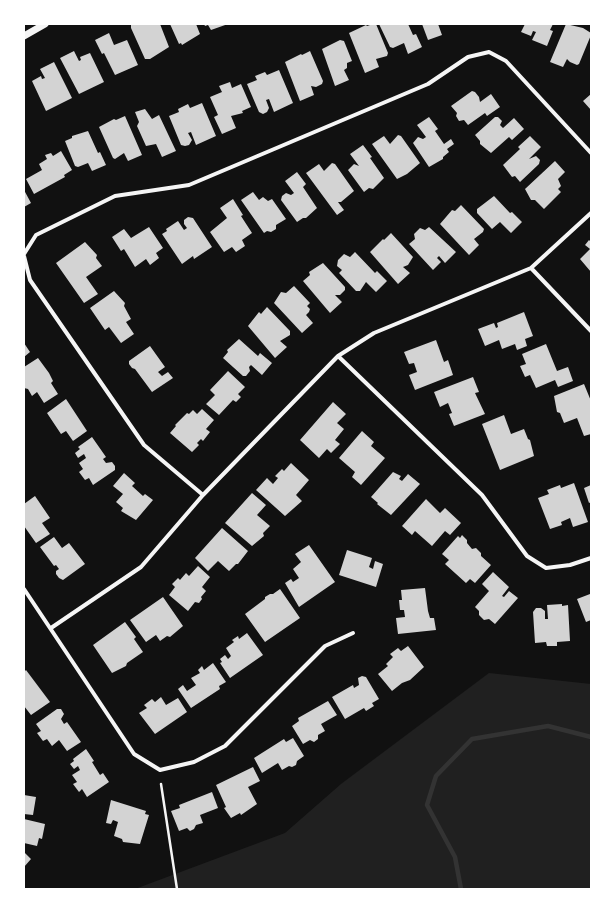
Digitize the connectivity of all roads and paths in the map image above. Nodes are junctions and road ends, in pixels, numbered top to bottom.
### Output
1 (45, 24) edge
2 (24, 36) edge
3 (591, 153) edge
4 (591, 212) edge
5 (24, 255) edge
6 (531, 268) junction
7 (591, 331) edge
8 (338, 356) junction
9 (203, 495) junction
10 (591, 558) edge
11 (24, 589) edge
12 (51, 628) junction
13 (353, 633) dead end
14 (161, 784) dead end
15 (177, 889) edge

1 - 2 street
3 - 5 street
4 - 6 street
5 - 9 street
6 - 7 street
6 - 8 street
8 - 9 street
8 - 10 street
9 - 12 street
11 - 12 street
12 - 13 street
14 - 15 path

